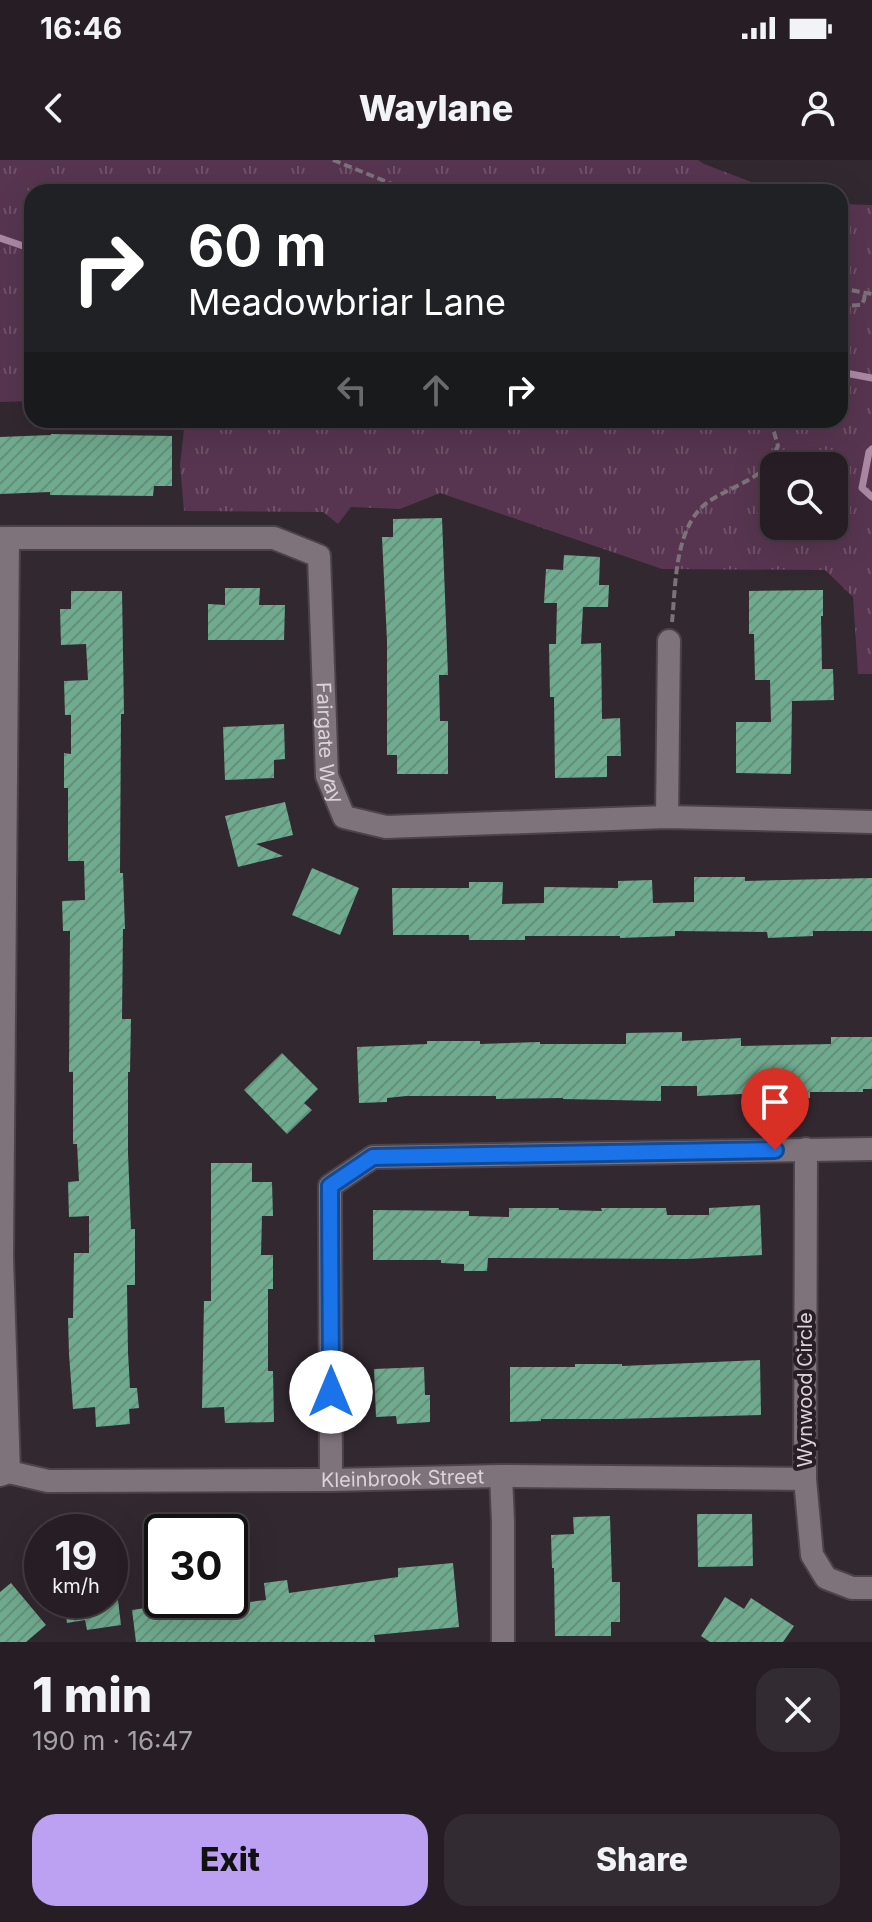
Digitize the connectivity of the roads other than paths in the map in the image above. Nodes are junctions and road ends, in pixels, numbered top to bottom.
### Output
1 (4, 538) edge
2 (669, 641) road end
3 (667, 817) junction
4 (872, 822) edge
5 (806, 1149) junction
6 (872, 1149) edge
7 (1, 1257) edge
8 (4, 1474) edge
9 (501, 1476) junction
10 (805, 1479) junction
11 (331, 1480) junction
12 (872, 1588) edge
13 (503, 1642) edge

1 - 3 street, Fairgate Way
1 - 7 street
2 - 3 street
3 - 4 street, Fairgate Way
5 - 6 street
5 - 10 street, Wynwood Circle
5 - 11 street
7 - 8 street
8 - 11 street, Kleinbrook Street
9 - 10 street, Kleinbrook Street
9 - 11 street, Kleinbrook Street
9 - 13 street
10 - 12 street, Wynwood Circle

